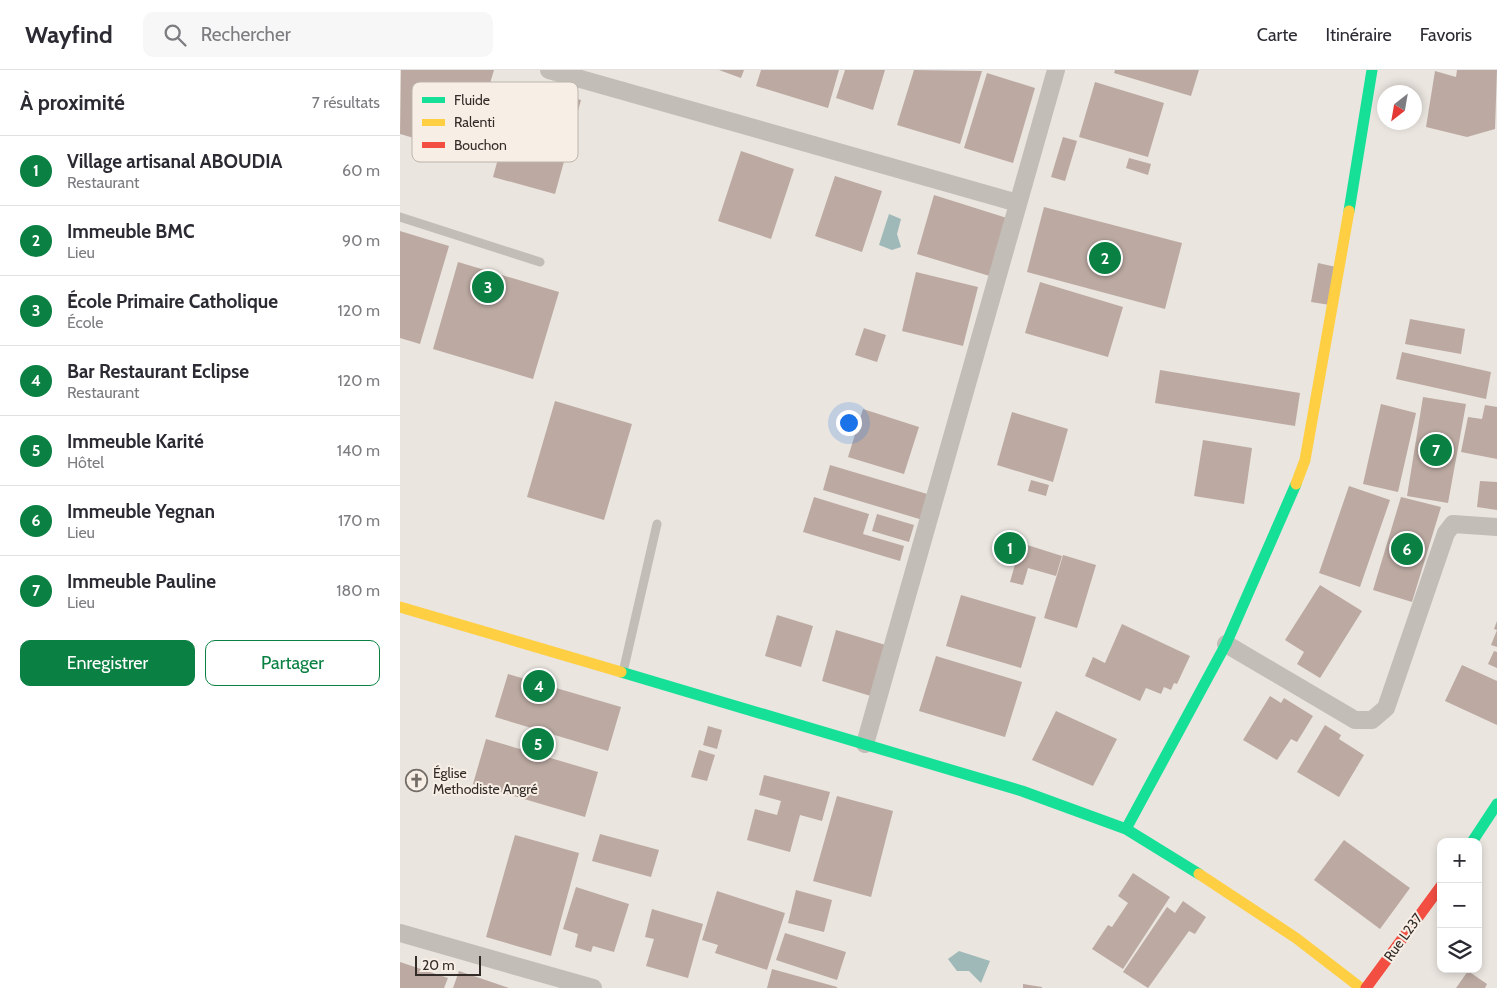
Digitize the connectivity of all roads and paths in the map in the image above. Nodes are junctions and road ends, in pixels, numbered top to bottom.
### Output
1 (549, 70) edge
2 (1056, 70) edge
3 (1372, 70) edge
4 (1018, 203) junction
5 (400, 218) edge
6 (540, 262) dead end
7 (657, 524) dead end
8 (1497, 527) edge
9 (400, 607) edge
10 (1226, 644) junction
11 (623, 673) junction
12 (865, 744) junction
13 (1497, 804) edge
14 (1126, 829) junction
15 (1475, 838) edge
16 (1437, 891) edge
17 (400, 933) edge
18 (593, 988) edge
19 (1361, 988) edge
20 (1366, 988) edge

1 - 4 street
2 - 4 street
3 - 10 street
4 - 12 street
5 - 6 lane
7 - 11 lane
8 - 10 street
9 - 11 street
10 - 14 street
11 - 12 street
12 - 14 street
13 - 15 street
14 - 19 street
16 - 20 street, Rue L237
17 - 18 street

